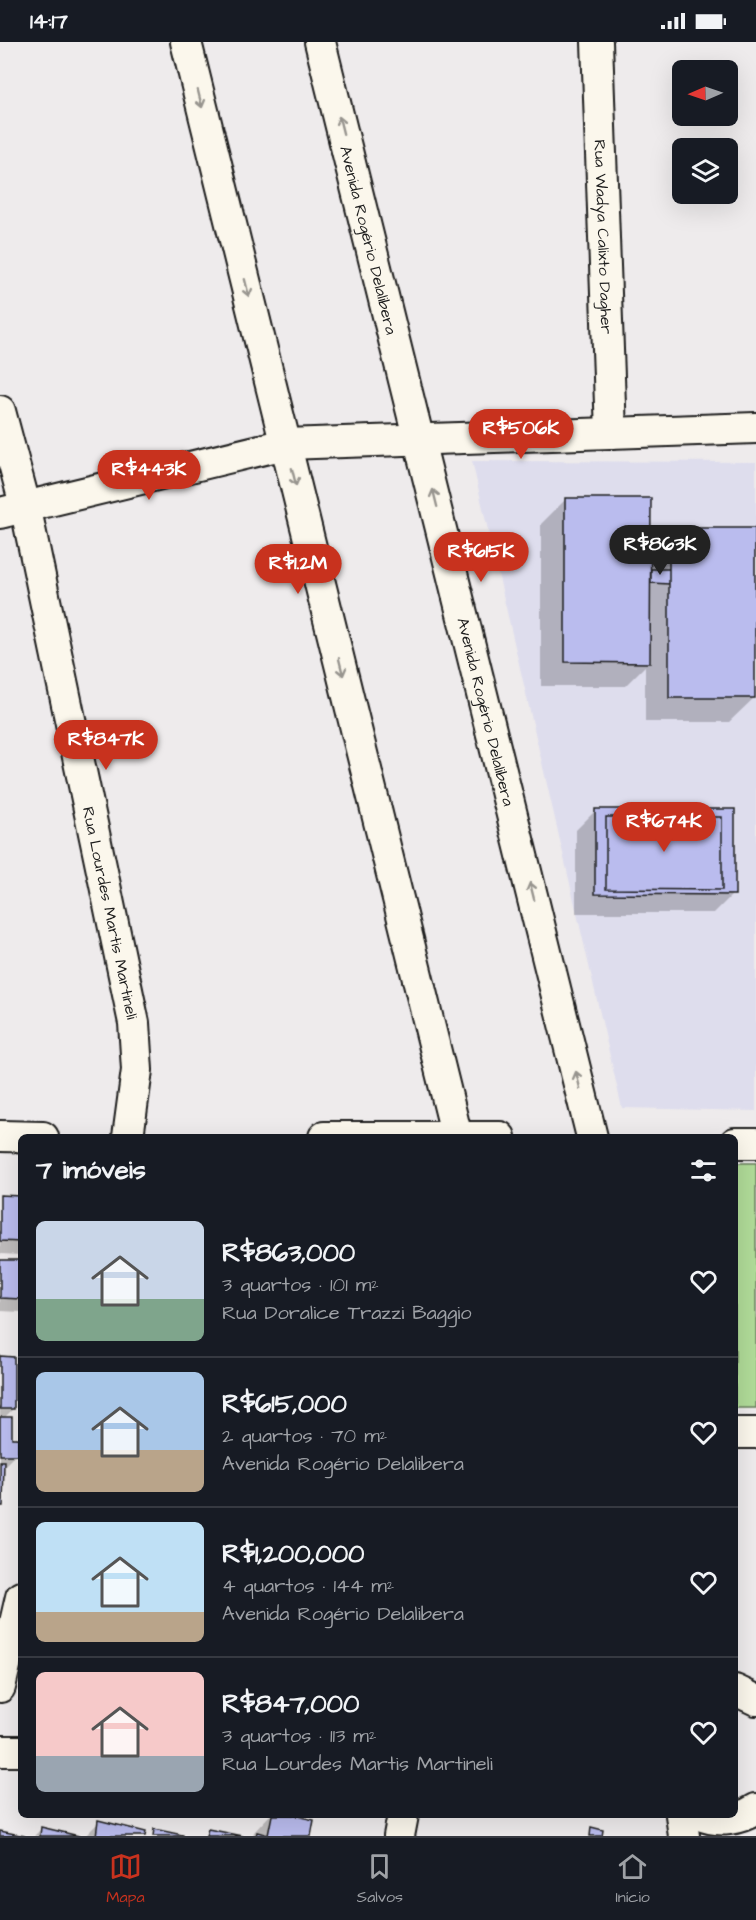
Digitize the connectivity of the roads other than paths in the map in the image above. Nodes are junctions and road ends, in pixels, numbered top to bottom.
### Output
1 (186, 42) edge
2 (320, 42) edge
3 (597, 42) edge
4 (0, 411) edge
5 (756, 428) edge
6 (611, 433) junction
7 (420, 440) junction
8 (285, 444) junction
9 (13, 509) edge
10 (128, 1134) edge
11 (457, 1134) edge
12 (591, 1134) edge
13 (0, 1136) edge
14 (18, 1136) edge
15 (738, 1143) edge
16 (756, 1143) edge
17 (738, 1433) edge
18 (756, 1433) edge
19 (18, 1610) edge
20 (0, 1687) edge
21 (0, 1751) edge
22 (18, 1751) edge
23 (402, 1818) edge
24 (681, 1818) edge
25 (707, 1818) edge
26 (748, 1820) edge
27 (399, 1836) edge
28 (684, 1836) edge

1 -> 8 street
7 -> 2 street, Avenida Rogério Delalibera
3 - 6 street, Rua Wadya Calixto Dagher
4 - 9 street, Rua Lourdes Martis Martineli
5 - 6 street
6 - 7 street
7 - 8 street
12 -> 7 street, Avenida Rogério Delalibera
8 - 9 street
8 -> 11 street
9 - 10 street, Rua Lourdes Martis Martineli
13 - 14 street
15 - 16 street
17 - 18 street
19 - 20 street
21 - 22 street
23 - 27 street
24 - 28 street
25 - 26 street

